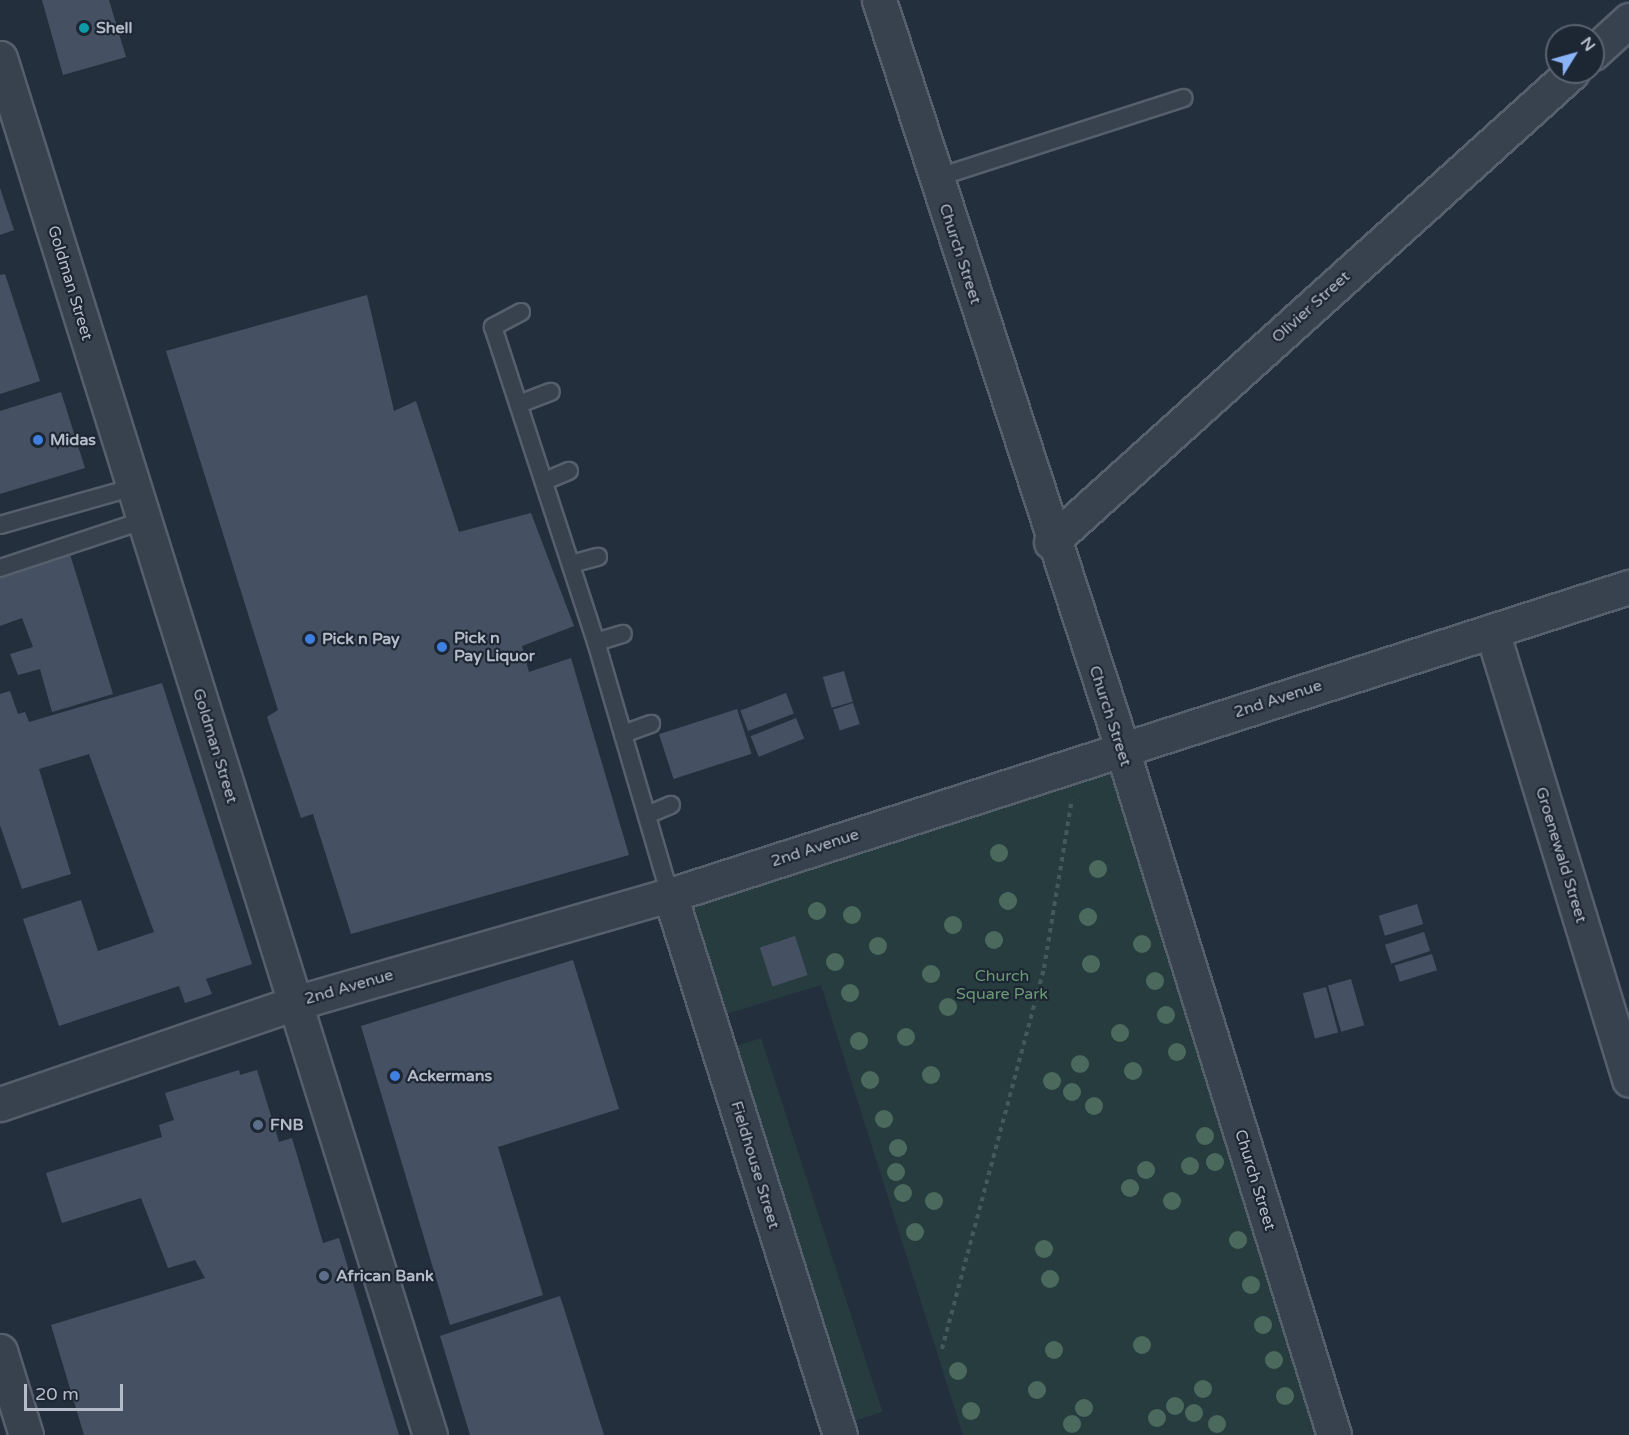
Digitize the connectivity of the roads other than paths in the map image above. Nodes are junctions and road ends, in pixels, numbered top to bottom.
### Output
1 (879, 0) edge
2 (1629, 20) edge
3 (1605, 42) edge
4 (0, 58) edge
5 (1559, 84) edge
6 (1183, 98) dead end
7 (936, 177) junction
8 (521, 312) dead end
9 (551, 392) dead end
10 (519, 404) junction
11 (569, 471) dead end
12 (545, 481) junction
13 (134, 487) junction
14 (145, 520) junction
15 (0, 525) edge
16 (1051, 542) junction
17 (598, 557) dead end
18 (572, 564) junction
19 (0, 568) edge
20 (1629, 587) edge
21 (1492, 631) junction
22 (623, 634) dead end
23 (596, 642) junction
24 (651, 724) dead end
25 (622, 734) junction
26 (1121, 749) junction
27 (671, 805) dead end
28 (647, 815) junction
29 (670, 894) junction
30 (295, 1003) junction
31 (1629, 1080) edge
32 (0, 1104) edge
33 (0, 1351) edge
34 (26, 1435) edge
35 (430, 1435) edge
36 (840, 1435) edge
37 (1334, 1435) edge

1 - 7 street, Church Street
2 - 3 street
4 - 13 street, Goldman Street
5 - 16 street, Olivier Street
6 - 7 lane
7 - 16 street, Church Street
8 - 10 lane
9 - 10 lane
10 - 12 lane
11 - 12 lane
12 - 18 lane
13 - 14 street, Goldman Street
13 - 15 lane
14 - 19 lane
14 - 30 street, Goldman Street
16 - 26 street, Church Street
17 - 18 lane
18 - 23 lane
20 - 21 street, 2nd Avenue
21 - 26 street, 2nd Avenue
21 - 31 street, Groenewald Street
22 - 23 lane
23 - 25 lane
24 - 25 lane
25 - 28 lane
26 - 29 street, 2nd Avenue
26 - 37 street, Church Street
27 - 28 lane
28 - 29 lane
29 - 30 street, 2nd Avenue
29 - 36 street, Fieldhouse Street
30 - 32 street, 2nd Avenue
30 - 35 street, Goldman Street
33 - 34 street

